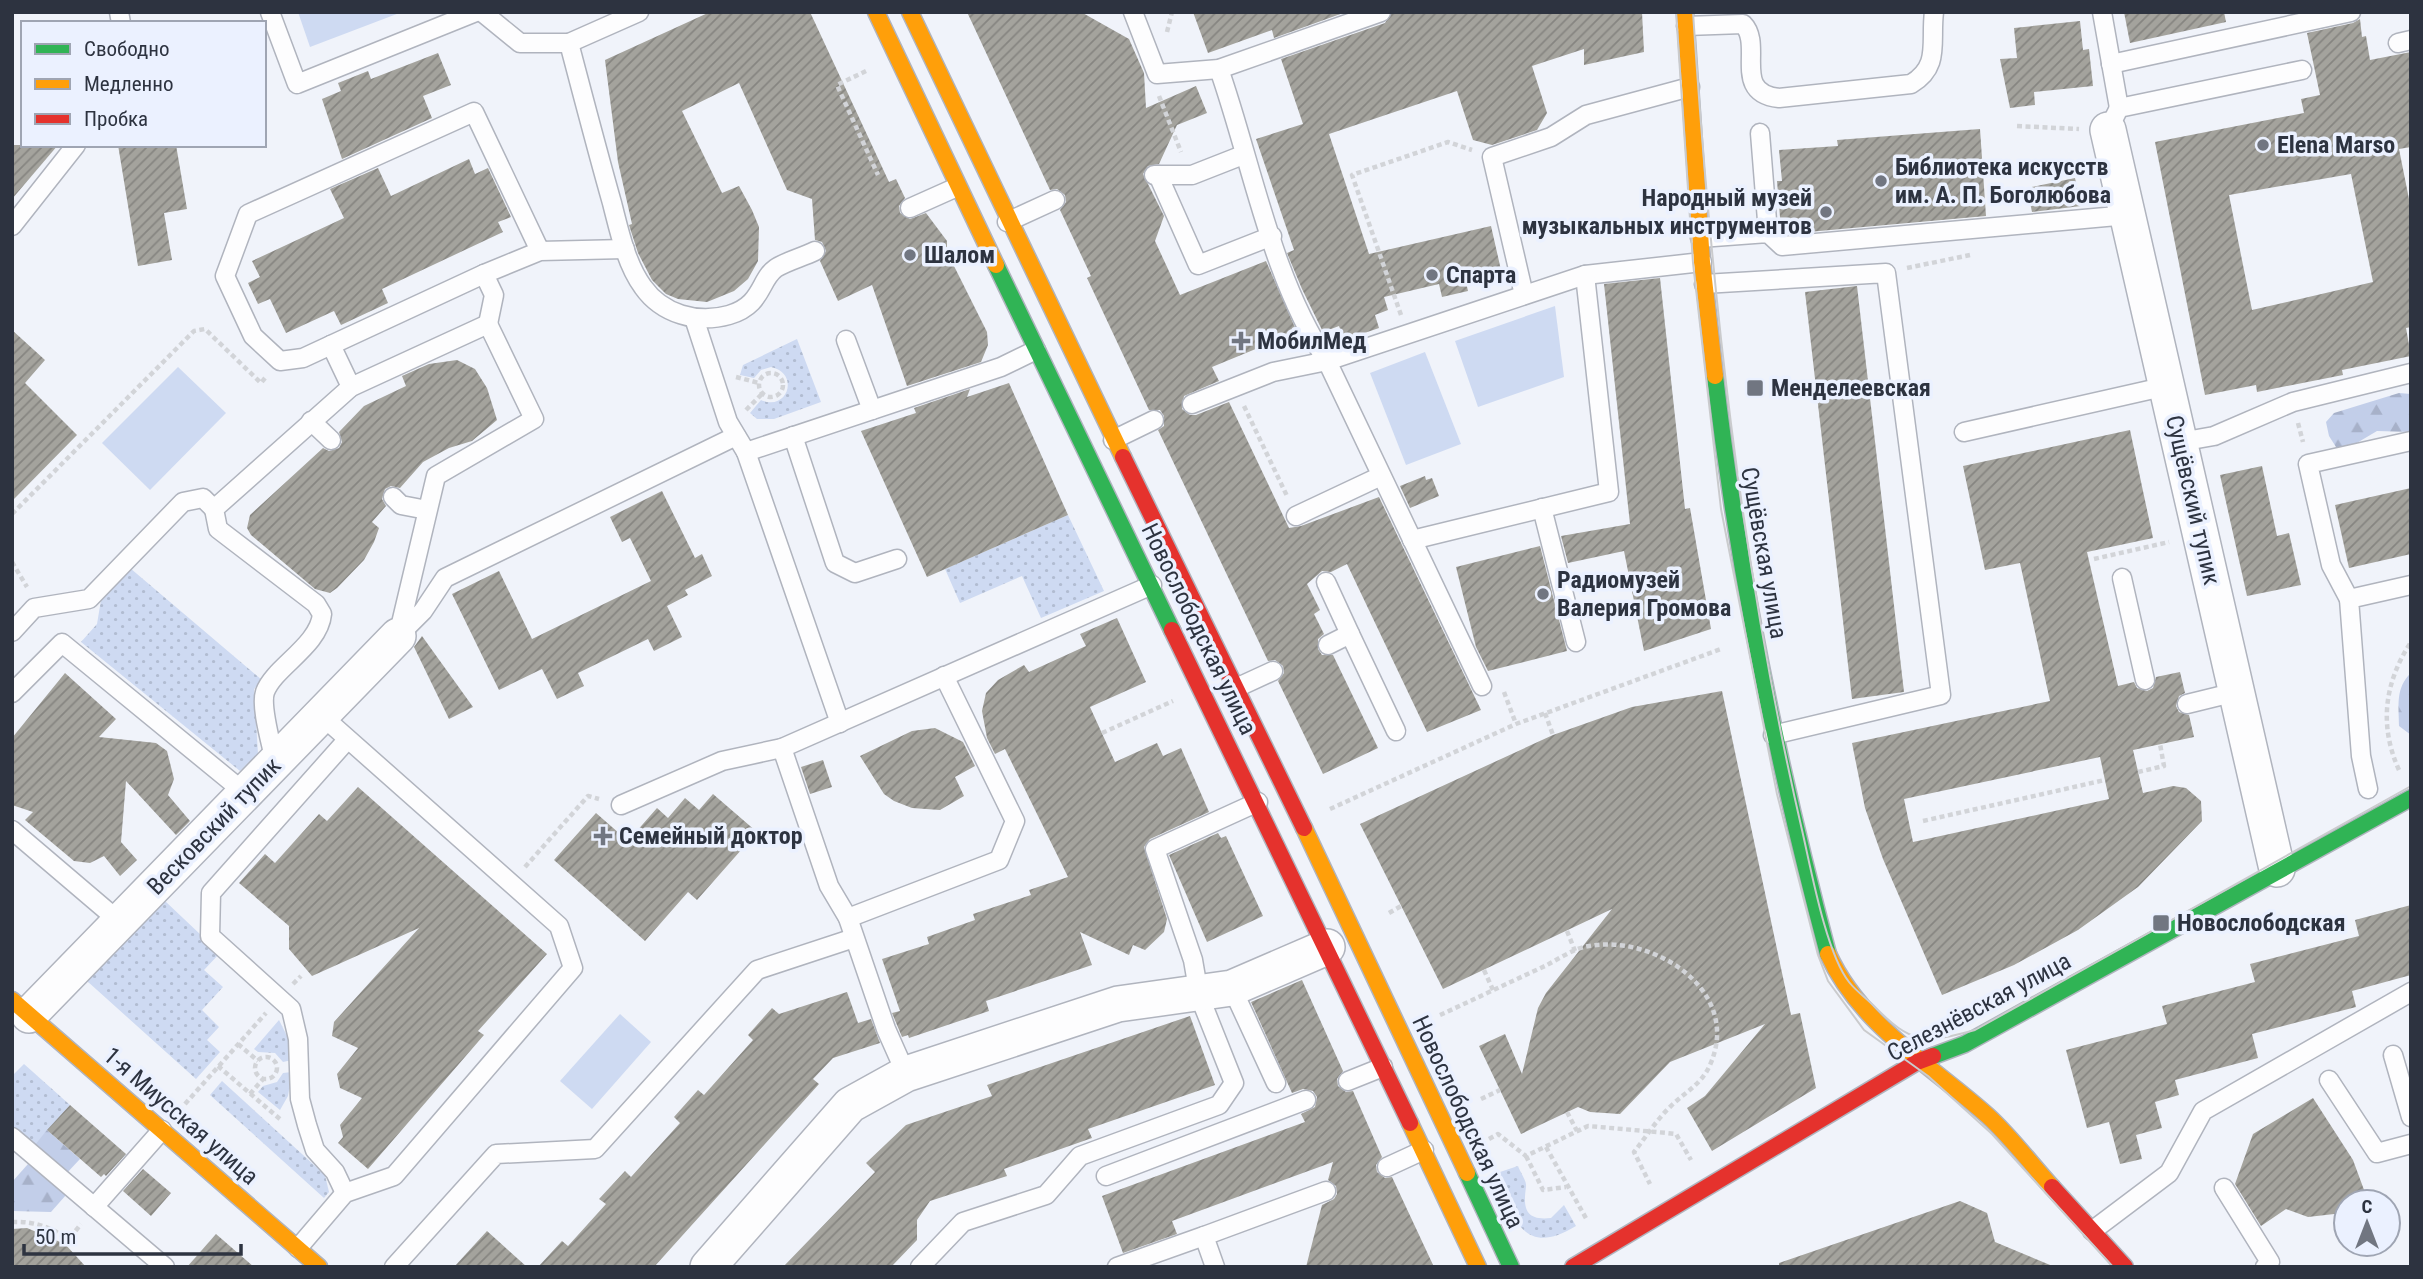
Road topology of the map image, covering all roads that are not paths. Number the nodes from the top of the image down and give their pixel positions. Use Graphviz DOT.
graph roads {
  1 [pos="270,12"];
  2 [pos="477,12"];
  3 [pos="482,12"];
  4 [pos="639,12"];
  5 [pos="876,12"];
  6 [pos="910,12"];
  7 [pos="1133,12"];
  8 [pos="1381,12"];
  9 [pos="1934,12"];
  10 [pos="2102,12"];
  11 [pos="2351,12"];
  12 [pos="1685,19"];
  13 [pos="569,43"];
  14 [pos="2111,64"];
  15 [pos="1219,69"];
  16 [pos="2302,70"];
  17 [pos="1690,87"];
  18 [pos="2114,119"];
  19 [pos="1760,133"];
  20 [pos="74,147"];
  21 [pos="1243,155"];
  22 [pos="957,187"];
  23 [pos="1055,200"];
  24 [pos="910,208"];
  25 [pos="2128,215"];
  26 [pos="1007,222"];
  27 [pos="12,226"];
  28 [pos="1768,233"];
  29 [pos="1272,236"];
  30 [pos="1700,238"];
  31 [pos="625,248"];
  32 [pos="540,251"];
  33 [pos="815,251"];
  34 [pos="1702,262"];
  35 [pos="484,274"];
  36 [pos="1585,275"];
  37 [pos="1704,284"];
  38 [pos="1524,295"];
  39 [pos="694,318"];
  40 [pos="488,324"];
  41 [pos="846,340"];
  42 [pos="331,345"];
  43 [pos="1036,350"];
  44 [pos="1327,361"];
  45 [pos="2411,373"];
  46 [pos="2167,386"];
  47 [pos="351,387"];
  48 [pos="1192,404"];
  49 [pos="872,410"];
  50 [pos="1154,420"];
  51 [pos="311,421"];
  52 [pos="1964,432"];
  53 [pos="736,436"];
  54 [pos="793,436"];
  55 [pos="331,440"];
  56 [pos="1113,440"];
  57 [pos="2411,441"];
  58 [pos="2180,442"];
  59 [pos="746,452"];
  60 [pos="1381,476"];
  61 [pos="393,497"];
  62 [pos="1542,508"];
  63 [pos="214,509"];
  64 [pos="427,510"];
  65 [pos="1296,516"];
  66 [pos="1412,540"];
  67 [pos="897,559"];
  68 [pos="2122,578"];
  69 [pos="1326,582"];
  70 [pos="1152,585"];
  71 [pos="2411,585"];
  72 [pos="2349,599"];
  73 [pos="12,632"];
  74 [pos="1350,634"];
  75 [pos="398,636"];
  76 [pos="1576,642"];
  77 [pos="1328,645"];
  78 [pos="1273,671"];
  79 [pos="944,676"];
  80 [pos="2145,680"];
  81 [pos="1482,687"];
  82 [pos="1236,688"];
  83 [pos="2236,692"];
  84 [pos="12,693"];
  85 [pos="2187,704"];
  86 [pos="321,715"];
  87 [pos="840,723"];
  88 [pos="1396,731"];
  89 [pos="1773,735"];
  90 [pos="347,740"];
  91 [pos="782,748"];
  92 [pos="275,762"];
  93 [pos="2368,789"];
  94 [pos="245,793"];
  95 [pos="2411,797"];
  96 [pos="1258,802"];
  97 [pos="621,805"];
  98 [pos="12,830"];
  99 [pos="2277,869"];
  100 [pos="848,918"];
  101 [pos="120,922"];
  102 [pos="854,938"];
  103 [pos="1327,947"];
  104 [pos="1215,992"];
  105 [pos="2411,992"];
  106 [pos="21,1008"];
  107 [pos="2393,1055"];
  108 [pos="1917,1062"];
  109 [pos="1383,1067"];
  110 [pos="906,1074"];
  111 [pos="2329,1080"];
  112 [pos="1348,1082"];
  113 [pos="1276,1083"];
  114 [pos="1306,1100"];
  115 [pos="2411,1117"];
  116 [pos="162,1130"];
  117 [pos="12,1137"];
  118 [pos="2411,1144"];
  119 [pos="1424,1150"];
  120 [pos="1387,1167"];
  121 [pos="1106,1176"];
  122 [pos="2224,1188"];
  123 [pos="1326,1191"];
  124 [pos="345,1193"];
  125 [pos="94,1207"];
  126 [pos="2092,1231"];
  127 [pos="1204,1236"];
  128 [pos="298,1248"];
  129 [pos="165,1267"];
  130 [pos="319,1267"];
  131 [pos="394,1267"];
  132 [pos="708,1267"];
  133 [pos="920,1267"];
  134 [pos="1117,1267"];
  135 [pos="1215,1267"];
  136 [pos="1478,1267"];
  137 [pos="1511,1267"];
  138 [pos="1573,1267"];
  139 [pos="2125,1267"];
  140 [pos="2265,1267"];
  1 -- 2 [label="lane"];
  3 -- 13 [label="lane"];
  4 -- 13 [label="lane"];
  5 -- 22 [label="main road, Новослободская улица"];
  6 -- 26 [label="main road, Новослободская улица"];
  7 -- 15 [label="lane"];
  8 -- 15 [label="lane"];
  9 -- 12 [label="lane"];
  10 -- 14 [label="lane"];
  11 -- 14 [label="lane"];
  12 -- 17 [label="main road, Сущёвская улица"];
  13 -- 31 [label="lane"];
  14 -- 18 [label="lane"];
  15 -- 21 [label="lane"];
  16 -- 18 [label="lane"];
  17 -- 30 [label="main road, Сущёвская улица"];
  17 -- 38 [label="lane"];
  18 -- 25 [label="street, Сущёвский тупик"];
  19 -- 28 [label="lane"];
  20 -- 27 [label="lane"];
  21 -- 29 [label="lane"];
  21 -- 29 [label="lane"];
  22 -- 24 [label="lane"];
  22 -- 43 [label="main road, Новослободская улица"];
  23 -- 26 [label="lane"];
  25 -- 28 [label="lane"];
  25 -- 46 [label="street, Сущёвский тупик"];
  26 -- 56 [label="main road, Новослободская улица"];
  28 -- 30 [label="lane"];
  29 -- 44 [label="lane"];
  30 -- 34 [label="main road, Сущёвская улица"];
  31 -- 32 [label="lane"];
  31 -- 39 [label="lane"];
  32 -- 35 [label="lane"];
  32 -- 42 [label="lane"];
  33 -- 39 [label="lane"];
  34 -- 36 [label="lane"];
  34 -- 37 [label="main road, Сущёвская улица"];
  35 -- 40 [label="lane"];
  35 -- 42 [label="lane"];
  36 -- 38 [label="lane"];
  36 -- 62 [label="lane"];
  37 -- 89 [label="main road, Сущёвская улица"];
  37 -- 89 [label="lane"];
  38 -- 44 [label="lane"];
  39 -- 53 [label="lane"];
  40 -- 47 [label="lane"];
  40 -- 64 [label="lane"];
  41 -- 49 [label="lane"];
  42 -- 47 [label="lane"];
  43 -- 49 [label="lane"];
  43 -- 70 [label="main road, Новослободская улица"];
  44 -- 48 [label="lane"];
  44 -- 60 [label="lane"];
  45 -- 58 [label="lane"];
  46 -- 52 [label="lane"];
  46 -- 58 [label="street, Сущёвский тупик"];
  47 -- 51 [label="lane"];
  49 -- 54 [label="lane"];
  50 -- 56 [label="lane"];
  51 -- 55 [label="lane"];
  51 -- 63 [label="lane"];
  53 -- 59 [label="lane"];
  53 -- 75 [label="lane"];
  54 -- 59 [label="lane"];
  54 -- 67 [label="lane"];
  56 -- 82 [label="main road, Новослободская улица"];
  57 -- 72 [label="lane"];
  58 -- 83 [label="street, Сущёвский тупик"];
  59 -- 87 [label="lane"];
  60 -- 65 [label="lane"];
  60 -- 66 [label="lane"];
  61 -- 64 [label="lane"];
  62 -- 66 [label="lane"];
  62 -- 76 [label="lane"];
  63 -- 73 [label="lane"];
  63 -- 92 [label="lane"];
  64 -- 75 [label="lane"];
  66 -- 81 [label="lane"];
  68 -- 80 [label="lane"];
  69 -- 74 [label="lane"];
  70 -- 79 [label="lane"];
  70 -- 96 [label="main road, Новослободская улица"];
  71 -- 72 [label="lane"];
  72 -- 93 [label="lane"];
  74 -- 77 [label="lane"];
  74 -- 88 [label="lane"];
  75 -- 86 [label="street, Весковский тупик"];
  78 -- 82 [label="lane"];
  79 -- 87 [label="lane"];
  79 -- 100 [label="lane"];
  82 -- 137 [label="main road, Новослободская улица"];
  83 -- 85 [label="lane"];
  83 -- 99 [label="street, Сущёвский тупик"];
  84 -- 94 [label="lane"];
  86 -- 90 [label="lane"];
  86 -- 92 [label="street, Весковский тупик"];
  87 -- 91 [label="lane"];
  89 -- 108 [label="main road, Сущёвская улица"];
  90 -- 124 [label="lane"];
  90 -- 124 [label="lane"];
  91 -- 97 [label="lane"];
  91 -- 100 [label="lane"];
  92 -- 94 [label="street, Весковский тупик"];
  94 -- 101 [label="street, Весковский тупик"];
  95 -- 99 [label="main road, Селезнёвская улица"];
  96 -- 103 [label="main road, Новослободская улица"];
  96 -- 104 [label="lane"];
  98 -- 101 [label="lane"];
  99 -- 108 [label="main road, Селезнёвская улица"];
  100 -- 102 [label="lane"];
  101 -- 106 [label="street, Весковский тупик"];
  102 -- 110 [label="lane"];
  102 -- 131 [label="lane"];
  103 -- 104 [label="street"];
  103 -- 109 [label="main road, Новослободская улица"];
  104 -- 110 [label="street"];
  104 -- 113 [label="lane"];
  104 -- 133 [label="lane"];
  105 -- 126 [label="lane"];
  106 -- 116 [label="main road, 1-я Миусская улица"];
  107 -- 115 [label="lane"];
  108 -- 126 [label="main road, Сущёвская улица"];
  108 -- 138 [label="main road, Селезнёвская улица"];
  109 -- 112 [label="lane"];
  109 -- 119 [label="main road, Новослободская улица"];
  110 -- 132 [label="street"];
  111 -- 118 [label="lane"];
  114 -- 121 [label="lane"];
  116 -- 125 [label="lane"];
  116 -- 128 [label="main road, 1-я Миусская улица"];
  117 -- 125 [label="lane"];
  119 -- 120 [label="lane"];
  119 -- 136 [label="main road, Новослободская улица"];
  122 -- 140 [label="lane"];
  123 -- 127 [label="lane"];
  124 -- 128 [label="lane"];
  125 -- 129 [label="lane"];
  126 -- 139 [label="main road, Сущёвская улица"];
  127 -- 134 [label="lane"];
  127 -- 135 [label="lane"];
  128 -- 130 [label="main road, 1-я Миусская улица"];
}
